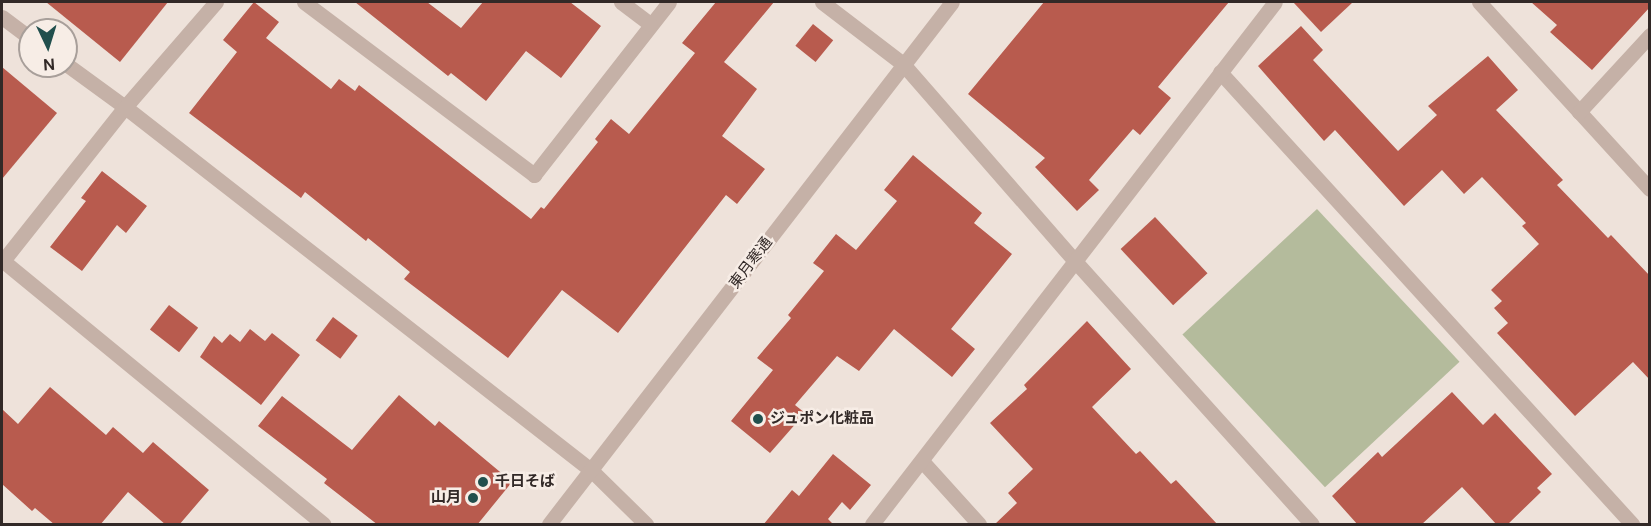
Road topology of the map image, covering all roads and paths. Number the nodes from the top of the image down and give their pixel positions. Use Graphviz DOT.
graph roads {
  1 [pos="216,2"];
  2 [pos="304,2"];
  3 [pos="621,2"];
  4 [pos="669,2"];
  5 [pos="822,2"];
  6 [pos="951,2"];
  7 [pos="1275,2"];
  8 [pos="1479,2"];
  9 [pos="2,17"];
  10 [pos="650,24"];
  11 [pos="18,29"];
  12 [pos="1650,35"];
  13 [pos="903,64"];
  14 [pos="1220,72"];
  15 [pos="78,73"];
  16 [pos="125,107"];
  17 [pos="1579,112"];
  18 [pos="1650,189"];
  19 [pos="1074,260"];
  20 [pos="2,261"];
  21 [pos="922,461"];
  22 [pos="592,471"];
  23 [pos="323,525"];
  24 [pos="549,525"];
  25 [pos="646,525"];
  26 [pos="873,525"];
  27 [pos="979,525"];
  28 [pos="1312,525"];
  29 [pos="1632,525"];
  1 -- 16 [label="street"];
  2 -- 10 [label="street"];
  3 -- 10 [label="street"];
  4 -- 10 [label="street"];
  5 -- 13 [label="street"];
  6 -- 13 [label="street, 東月寒通"];
  7 -- 14 [label="street"];
  8 -- 17 [label="street"];
  9 -- 11 [label="street"];
  12 -- 17 [label="street"];
  13 -- 19 [label="street"];
  13 -- 22 [label="street, 東月寒通"];
  14 -- 19 [label="street"];
  14 -- 29 [label="street"];
  15 -- 16 [label="street"];
  16 -- 20 [label="street"];
  16 -- 22 [label="street"];
  17 -- 18 [label="street"];
  19 -- 21 [label="street"];
  19 -- 28 [label="street"];
  20 -- 23 [label="street"];
  21 -- 26 [label="street"];
  21 -- 27 [label="street"];
  22 -- 24 [label="street, 東月寒通"];
  22 -- 25 [label="street"];
}
